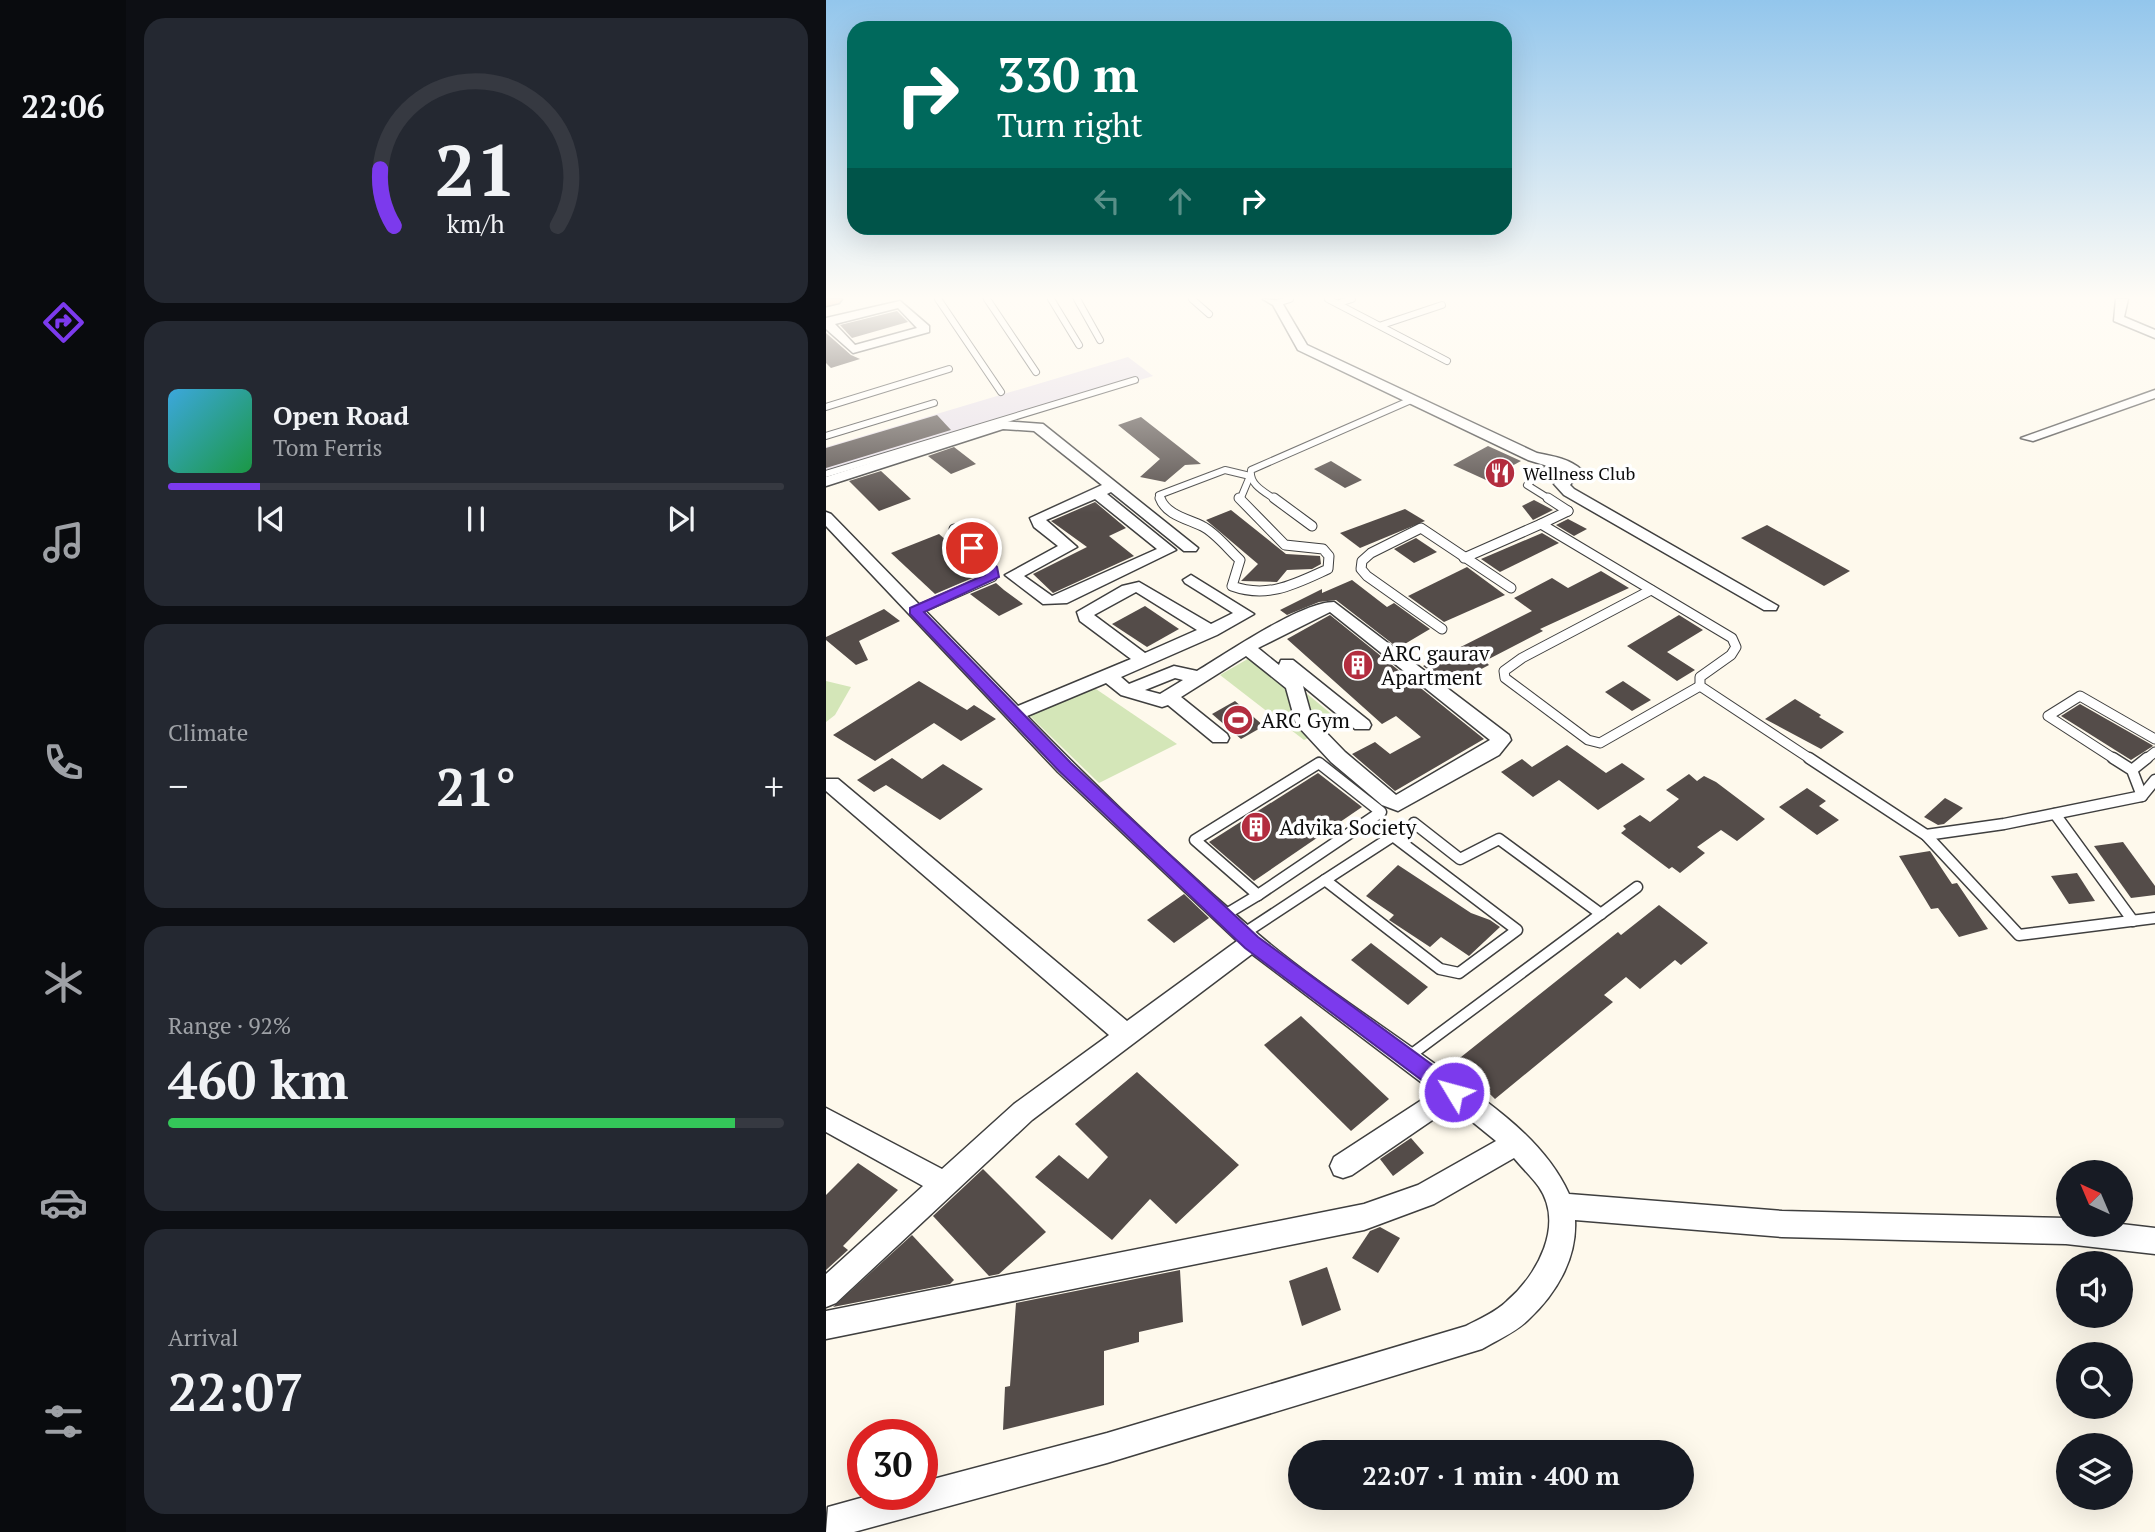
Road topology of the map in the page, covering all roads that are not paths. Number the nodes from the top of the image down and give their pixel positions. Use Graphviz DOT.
graph roads {
  1 [pos="944,370"];
  2 [pos="986,370"];
  3 [pos="1350,370"];
  4 [pos="1135,380"];
  5 [pos="1001,392"];
  6 [pos="2155,394"];
  7 [pos="1411,400"];
  8 [pos="934,403"];
  9 [pos="826,407"];
  10 [pos="826,436"];
  11 [pos="2028,438"];
  12 [pos="1564,464"];
  13 [pos="826,474"];
  14 [pos="1250,476"];
  15 [pos="826,482"];
  16 [pos="1113,486"];
  17 [pos="1096,493"];
  18 [pos="826,517"];
  19 [pos="1541,524"];
  20 [pos="1312,526"];
  21 [pos="954,528"];
  22 [pos="1190,548"];
  23 [pos="1464,558"];
  24 [pos="1191,580"];
  25 [pos="1511,588"];
  26 [pos="1651,590"];
  27 [pos="1770,606"];
  28 [pos="915,611"];
  29 [pos="1442,629"];
  30 [pos="1211,631"];
  31 [pos="1253,644"];
  32 [pos="1144,660"];
  33 [pos="1108,676"];
  34 [pos="1200,678"];
  35 [pos="1700,686"];
  36 [pos="1127,691"];
  37 [pos="1171,698"];
  38 [pos="1014,715"];
  39 [pos="1362,725"];
  40 [pos="1220,738"];
  41 [pos="2155,739"];
  42 [pos="2155,752"];
  43 [pos="2132,770"];
  44 [pos="2155,780"];
  45 [pos="831,784"];
  46 [pos="2141,796"];
  47 [pos="2055,814"];
  48 [pos="1414,823"];
  49 [pos="1926,835"];
  50 [pos="1325,880"];
  51 [pos="1637,887"];
  52 [pos="1258,895"];
  53 [pos="1601,914"];
  54 [pos="1223,916"];
  55 [pos="2155,918"];
  56 [pos="2133,921"];
  57 [pos="1247,938"];
  58 [pos="1126,1035"];
  59 [pos="1408,1057"];
  60 [pos="1454,1092"];
  61 [pos="826,1119"];
  62 [pos="1517,1143"];
  63 [pos="1343,1166"];
  64 [pos="945,1184"];
  65 [pos="1561,1206"];
  66 [pos="2155,1241"];
  67 [pos="826,1293"];
  68 [pos="826,1325"];
  69 [pos="830,1525"];
  1 -- 9 [label="lane"];
  2 -- 5 [label="lane"];
  3 -- 7 [label="street"];
  4 -- 13 [label="lane"];
  6 -- 11 [label="street"];
  7 -- 12 [label="street"];
  7 -- 14 [label="lane"];
  8 -- 10 [label="lane"];
  12 -- 19 [label="lane"];
  12 -- 27 [label="street"];
  14 -- 14 [label="lane"];
  14 -- 20 [label="lane"];
  15 -- 16 [label="street"];
  16 -- 17 [label="street"];
  16 -- 22 [label="street"];
  17 -- 17 [label="street"];
  18 -- 28 [label="street"];
  19 -- 23 [label="lane"];
  19 -- 26 [label="lane"];
  21 -- 28 [label="lane"];
  23 -- 25 [label="lane"];
  23 -- 29 [label="lane"];
  24 -- 30 [label="street"];
  26 -- 35 [label="lane"];
  26 -- 35 [label="lane"];
  28 -- 38 [label="street"];
  30 -- 32 [label="street"];
  30 -- 32 [label="street"];
  31 -- 31 [label="street"];
  31 -- 34 [label="street"];
  31 -- 39 [label="street"];
  32 -- 33 [label="street"];
  33 -- 36 [label="street"];
  33 -- 38 [label="street"];
  34 -- 36 [label="street"];
  34 -- 37 [label="street"];
  35 -- 49 [label="lane"];
  36 -- 37 [label="street"];
  37 -- 40 [label="street"];
  38 -- 54 [label="street"];
  41 -- 43 [label="lane"];
  42 -- 43 [label="lane"];
  43 -- 46 [label="lane"];
  44 -- 46 [label="lane"];
  45 -- 58 [label="street"];
  46 -- 47 [label="lane"];
  47 -- 49 [label="lane"];
  47 -- 56 [label="lane"];
  48 -- 53 [label="lane"];
  49 -- 56 [label="lane"];
  50 -- 50 [label="lane"];
  50 -- 57 [label="lane"];
  51 -- 53 [label="lane"];
  52 -- 52 [label="lane"];
  52 -- 54 [label="lane"];
  53 -- 59 [label="lane"];
  54 -- 57 [label="street"];
  55 -- 56 [label="lane"];
  57 -- 58 [label="street"];
  57 -- 59 [label="street"];
  58 -- 64 [label="street"];
  59 -- 60 [label="street"];
  60 -- 62 [label="street"];
  60 -- 63 [label="street"];
  61 -- 64 [label="street"];
  62 -- 65 [label="street"];
  62 -- 68 [label="street"];
  64 -- 67 [label="street"];
  65 -- 66 [label="street"];
  65 -- 69 [label="street"];
}
